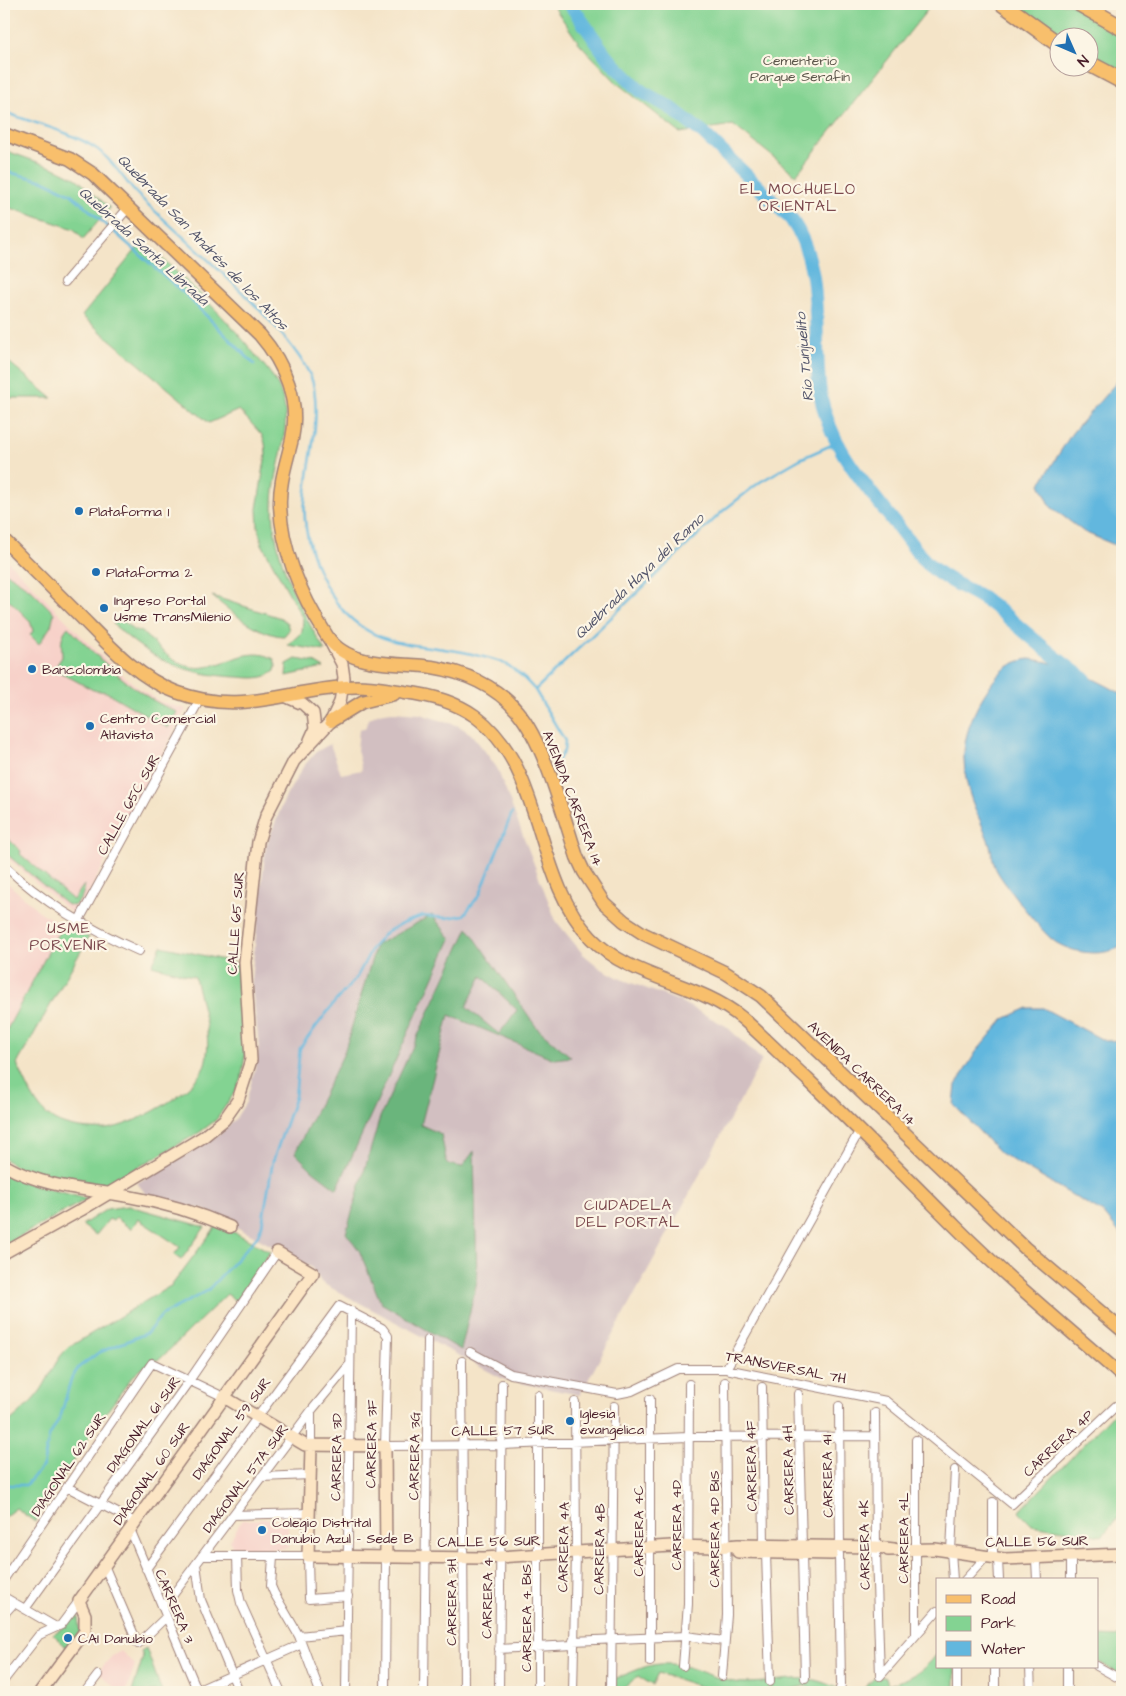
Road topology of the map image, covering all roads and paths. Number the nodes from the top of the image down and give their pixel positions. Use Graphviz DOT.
graph roads {
  1 [pos="1003,4"];
  2 [pos="1080,4"];
  3 [pos="1122,28"];
  4 [pos="1048,37"];
  5 [pos="1098,68"];
  6 [pos="1122,81"];
  7 [pos="4,134"];
  8 [pos="128,208"];
  9 [pos="65,282"];
  10 [pos="5,542"];
  11 [pos="329,639"];
  12 [pos="344,687"];
  13 [pos="406,692"];
  14 [pos="287,697"];
  15 [pos="200,699"];
  16 [pos="331,721"];
  17 [pos="306,746"];
  18 [pos="4,866"];
  19 [pos="78,922"];
  20 [pos="139,951"];
  21 [pos="860,1130"];
  22 [pos="4,1165"];
  23 [pos="107,1194"];
  24 [pos="230,1227"];
  25 [pos="4,1252"];
  26 [pos="277,1252"];
  27 [pos="350,1312"];
  28 [pos="1122,1330"];
  29 [pos="428,1340"];
  30 [pos="470,1352"];
  31 [pos="462,1361"];
  32 [pos="350,1364"];
  33 [pos="726,1369"];
  34 [pos="1122,1376"];
  35 [pos="189,1381"];
  36 [pos="725,1382"];
  37 [pos="502,1384"];
  38 [pos="689,1384"];
  39 [pos="762,1387"];
  40 [pos="798,1394"];
  41 [pos="538,1395"];
  42 [pos="224,1397"];
  43 [pos="650,1399"];
  44 [pos="1122,1400"];
  45 [pos="575,1402"];
  46 [pos="614,1406"];
  47 [pos="839,1406"];
  48 [pos="1116,1406"];
  49 [pos="311,1411"];
  50 [pos="1122,1412"];
  51 [pos="875,1413"];
  52 [pos="258,1418"];
  53 [pos="688,1436"];
  54 [pos="726,1436"];
  55 [pos="763,1436"];
  56 [pos="799,1436"];
  57 [pos="875,1436"];
  58 [pos="839,1437"];
  59 [pos="291,1438"];
  60 [pos="650,1439"];
  61 [pos="916,1440"];
  62 [pos="614,1441"];
  63 [pos="576,1443"];
  64 [pos="538,1444"];
  65 [pos="311,1446"];
  66 [pos="349,1446"];
  67 [pos="385,1446"];
  68 [pos="427,1446"];
  69 [pos="462,1446"];
  70 [pos="502,1446"];
  71 [pos="955,1470"];
  72 [pos="310,1475"];
  73 [pos="261,1477"];
  74 [pos="68,1486"];
  75 [pos="993,1502"];
  76 [pos="101,1504"];
  77 [pos="1012,1504"];
  78 [pos="310,1513"];
  79 [pos="233,1515"];
  80 [pos="133,1525"];
  81 [pos="688,1546"];
  82 [pos="650,1547"];
  83 [pos="724,1548"];
  84 [pos="765,1549"];
  85 [pos="916,1549"];
  86 [pos="611,1550"];
  87 [pos="802,1550"];
  88 [pos="840,1550"];
  89 [pos="876,1550"];
  90 [pos="951,1551"];
  91 [pos="576,1553"];
  92 [pos="1122,1554"];
  93 [pos="539,1555"];
  94 [pos="202,1556"];
  95 [pos="237,1556"];
  96 [pos="308,1556"];
  97 [pos="273,1557"];
  98 [pos="348,1557"];
  99 [pos="500,1557"];
  100 [pos="1071,1557"];
  101 [pos="386,1558"];
  102 [pos="425,1558"];
  103 [pos="463,1558"];
  104 [pos="992,1558"];
  105 [pos="1036,1559"];
  106 [pos="196,1564"];
  107 [pos="104,1565"];
  108 [pos="146,1569"];
  109 [pos="953,1578"];
  110 [pos="967,1578"];
  111 [pos="997,1578"];
  112 [pos="1037,1578"];
  113 [pos="1071,1578"];
  114 [pos="4,1579"];
  115 [pos="348,1596"];
  116 [pos="4,1597"];
  117 [pos="79,1601"];
  118 [pos="14,1603"];
  119 [pos="163,1608"];
  120 [pos="25,1609"];
  121 [pos="936,1612"];
  122 [pos="4,1614"];
  123 [pos="166,1618"];
  124 [pos="56,1627"];
  125 [pos="347,1631"];
  126 [pos="916,1635"];
  127 [pos="299,1636"];
  128 [pos="686,1636"];
  129 [pos="650,1638"];
  130 [pos="610,1639"];
  131 [pos="724,1641"];
  132 [pos="573,1643"];
  133 [pos="302,1644"];
  134 [pos="539,1646"];
  135 [pos="499,1649"];
  136 [pos="267,1660"];
  137 [pos="650,1662"];
  138 [pos="683,1666"];
  139 [pos="1098,1667"];
  140 [pos="957,1668"];
  141 [pos="994,1668"];
  142 [pos="1030,1668"];
  143 [pos="1067,1668"];
  144 [pos="98,1674"];
  145 [pos="232,1675"];
  146 [pos="722,1676"];
  147 [pos="805,1678"];
  148 [pos="4,1680"];
  149 [pos="1122,1680"];
  150 [pos="770,1682"];
  151 [pos="40,1692"];
  152 [pos="85,1692"];
  153 [pos="197,1692"];
  154 [pos="239,1692"];
  155 [pos="280,1692"];
  156 [pos="320,1692"];
  157 [pos="346,1692"];
  158 [pos="385,1692"];
  159 [pos="424,1692"];
  160 [pos="464,1692"];
  161 [pos="499,1692"];
  162 [pos="538,1692"];
  163 [pos="572,1692"];
  164 [pos="611,1692"];
  165 [pos="839,1692"];
  166 [pos="957,1692"];
  167 [pos="995,1692"];
  168 [pos="1031,1692"];
  169 [pos="1067,1692"];
  1 -- 4 [label="highway"];
  2 -- 3 [label="highway"];
  5 -- 6 [label="highway"];
  7 -- 8 [label="main road, AVENIDA CARRERA 14"];
  8 -- 9 [label="street"];
  8 -- 11 [label="main road, AVENIDA CARRERA 14"];
  10 -- 15 [label="main road"];
  11 -- 12 [label="street, CALLE 65 SUR"];
  11 -- 28 [label="main road, AVENIDA CARRERA 14"];
  12 -- 13 [label="main road"];
  12 -- 14 [label="main road"];
  12 -- 16 [label="street, CALLE 65 SUR"];
  13 -- 16 [label="main road"];
  13 -- 21 [label="main road"];
  14 -- 15 [label="main road"];
  14 -- 17 [label="street, CALLE 65 SUR"];
  15 -- 19 [label="street, CALLE 65C SUR"];
  16 -- 17 [label="street, CALLE 65 SUR"];
  17 -- 23 [label="street, CALLE 65 SUR"];
  18 -- 19 [label="street"];
  19 -- 20 [label="street"];
  21 -- 33 [label="street"];
  21 -- 34 [label="main road"];
  22 -- 23 [label="street"];
  23 -- 24 [label="street"];
  23 -- 25 [label="street, CALLE 65 SUR"];
  26 -- 35 [label="street, DIAGONAL 61 SUR"];
  26 -- 42 [label="street, DIAGONAL 60 SUR"];
  27 -- 32 [label="street, CARRERA 3D"];
  27 -- 52 [label="street, DIAGONAL 59 SUR"];
  27 -- 67 [label="street, CARRERA 3F"];
  29 -- 68 [label="street, CARRERA 3G"];
  30 -- 33 [label="street, TRANSVERSAL 7H"];
  31 -- 69 [label="street, CARRERA 3H"];
  32 -- 49 [label="street, DIAGONAL 57A SUR"];
  32 -- 66 [label="street, CARRERA 3D"];
  33 -- 77 [label="street, TRANSVERSAL 7H"];
  35 -- 42 [label="street"];
  35 -- 74 [label="street, DIAGONAL 62 SUR"];
  35 -- 76 [label="street, DIAGONAL 61 SUR"];
  36 -- 54 [label="street, CARRERA 4D BIS"];
  37 -- 70 [label="street, CARRERA 4"];
  38 -- 53 [label="street, CARRERA 4D"];
  39 -- 55 [label="street, CARRERA 4F"];
  40 -- 56 [label="street, CARRERA 4H"];
  41 -- 64 [label="street, CARRERA 4 BIS"];
  42 -- 52 [label="street"];
  42 -- 80 [label="street, DIAGONAL 60 SUR"];
  43 -- 60 [label="street, CARRERA 4C"];
  44 -- 48 [label="street, CARRERA 4P"];
  45 -- 63 [label="street, CARRERA 4A"];
  46 -- 62 [label="street, CARRERA 4B"];
  47 -- 58 [label="street, CARRERA 4I"];
  48 -- 50 [label="street"];
  48 -- 77 [label="street, CARRERA 4P"];
  49 -- 59 [label="street, DIAGONAL 57A SUR"];
  49 -- 65 [label="street"];
  51 -- 57 [label="street, CARRERA 4K"];
  52 -- 59 [label="street"];
  52 -- 108 [label="street, DIAGONAL 59 SUR"];
  53 -- 54 [label="street, CALLE 57 SUR"];
  53 -- 60 [label="street, CALLE 57 SUR"];
  53 -- 81 [label="street, CARRERA 4D"];
  54 -- 55 [label="street, CALLE 57 SUR"];
  54 -- 83 [label="street, CARRERA 4D BIS"];
  55 -- 56 [label="street, CALLE 57 SUR"];
  55 -- 84 [label="street, CARRERA 4F"];
  56 -- 58 [label="street, CALLE 57 SUR"];
  56 -- 87 [label="street, CARRERA 4H"];
  57 -- 58 [label="street, CALLE 57 SUR"];
  57 -- 89 [label="street, CARRERA 4K"];
  58 -- 88 [label="street, CARRERA 4I"];
  59 -- 65 [label="street"];
  59 -- 73 [label="street, DIAGONAL 57A SUR"];
  60 -- 62 [label="street, CALLE 57 SUR"];
  60 -- 82 [label="street, CARRERA 4C"];
  61 -- 85 [label="street, CARRERA 4L"];
  62 -- 63 [label="street, CALLE 57 SUR"];
  62 -- 86 [label="street, CARRERA 4B"];
  63 -- 64 [label="street, CALLE 57 SUR"];
  63 -- 91 [label="street, CARRERA 4A"];
  64 -- 70 [label="street, CALLE 57 SUR"];
  64 -- 93 [label="street, CARRERA 4 BIS"];
  65 -- 66 [label="street, CALLE 57 SUR"];
  65 -- 72 [label="street"];
  66 -- 67 [label="street, CALLE 57 SUR"];
  66 -- 98 [label="street, CARRERA 3D"];
  67 -- 68 [label="street, CALLE 57 SUR"];
  67 -- 101 [label="street, CARRERA 3F"];
  68 -- 69 [label="street, CALLE 57 SUR"];
  68 -- 102 [label="street, CARRERA 3G"];
  69 -- 70 [label="street, CALLE 57 SUR"];
  69 -- 103 [label="street, CARRERA 3H"];
  70 -- 99 [label="street, CARRERA 4"];
  71 -- 90 [label="street"];
  72 -- 73 [label="street"];
  72 -- 78 [label="street"];
  73 -- 79 [label="street, DIAGONAL 57A SUR"];
  74 -- 76 [label="street"];
  74 -- 114 [label="street, DIAGONAL 62 SUR"];
  75 -- 104 [label="street"];
  76 -- 80 [label="street"];
  76 -- 120 [label="street, DIAGONAL 61 SUR"];
  78 -- 79 [label="street"];
  78 -- 96 [label="street"];
  79 -- 94 [label="street, DIAGONAL 57A SUR"];
  80 -- 107 [label="street, DIAGONAL 60 SUR"];
  80 -- 108 [label="street, CARRERA 3"];
  81 -- 82 [label="street, CALLE 56 SUR"];
  81 -- 83 [label="street, CALLE 56 SUR"];
  81 -- 128 [label="street, CARRERA 4D"];
  82 -- 86 [label="street, CALLE 56 SUR"];
  82 -- 129 [label="street, CARRERA 4C"];
  83 -- 84 [label="street, CALLE 56 SUR"];
  83 -- 131 [label="street, CARRERA 4D BIS"];
  84 -- 87 [label="street, CALLE 56 SUR"];
  84 -- 150 [label="street, CARRERA 4F"];
  85 -- 89 [label="street, CALLE 56 SUR"];
  85 -- 90 [label="street, CALLE 56 SUR"];
  85 -- 126 [label="street, CARRERA 4L"];
  86 -- 91 [label="street, CALLE 56 SUR"];
  86 -- 130 [label="street, CARRERA 4B"];
  87 -- 88 [label="street, CALLE 56 SUR"];
  87 -- 147 [label="street, CARRERA 4H"];
  88 -- 89 [label="street, CALLE 56 SUR"];
  88 -- 165 [label="street, CARRERA 4I"];
  89 -- 126 [label="street, CARRERA 4K"];
  90 -- 104 [label="street, CALLE 56 SUR"];
  90 -- 109 [label="street"];
  91 -- 93 [label="street, CALLE 56 SUR"];
  91 -- 132 [label="street, CARRERA 4A"];
  92 -- 100 [label="street, CALLE 56 SUR"];
  93 -- 99 [label="street, CALLE 56 SUR"];
  93 -- 134 [label="street, CARRERA 4 BIS"];
  94 -- 95 [label="street, CALLE 56 SUR"];
  94 -- 106 [label="street, DIAGONAL 57A SUR"];
  95 -- 97 [label="street, CALLE 56 SUR"];
  95 -- 136 [label="street"];
  96 -- 97 [label="street, CALLE 56 SUR"];
  96 -- 98 [label="street, CALLE 56 SUR"];
  96 -- 115 [label="street"];
  97 -- 127 [label="street"];
  98 -- 101 [label="street, CALLE 56 SUR"];
  98 -- 115 [label="street, CARRERA 3D"];
  99 -- 103 [label="street, CALLE 56 SUR"];
  99 -- 135 [label="street, CARRERA 4"];
  100 -- 105 [label="street, CALLE 56 SUR"];
  100 -- 113 [label="street"];
  101 -- 102 [label="street, CALLE 56 SUR"];
  101 -- 158 [label="street"];
  102 -- 103 [label="street, CALLE 56 SUR"];
  102 -- 159 [label="street, CARRERA 3G"];
  103 -- 160 [label="street, CARRERA 3H"];
  104 -- 105 [label="street, CALLE 56 SUR"];
  104 -- 110 [label="street"];
  104 -- 111 [label="street"];
  105 -- 112 [label="street"];
  106 -- 119 [label="street, DIAGONAL 57A SUR"];
  106 -- 145 [label="street"];
  107 -- 117 [label="street, DIAGONAL 60 SUR"];
  107 -- 123 [label="street"];
  108 -- 119 [label="street, CARRERA 3"];
  115 -- 125 [label="street, CARRERA 3D"];
  116 -- 118 [label="street"];
  117 -- 124 [label="street, DIAGONAL 60 SUR"];
  117 -- 151 [label="street"];
  118 -- 120 [label="street"];
  118 -- 122 [label="street"];
  119 -- 123 [label="street, CARRERA 3"];
  120 -- 124 [label="street"];
  121 -- 126 [label="street"];
  123 -- 153 [label="street, CARRERA 3"];
  124 -- 148 [label="street, DIAGONAL 60 SUR"];
  125 -- 127 [label="street"];
  125 -- 157 [label="street, CARRERA 3D"];
  127 -- 133 [label="street"];
  128 -- 129 [label="street"];
  128 -- 131 [label="street"];
  128 -- 138 [label="street, CARRERA 4D"];
  129 -- 130 [label="street"];
  129 -- 137 [label="street, CARRERA 4C"];
  130 -- 132 [label="street"];
  130 -- 164 [label="street, CARRERA 4B"];
  131 -- 146 [label="street, CARRERA 4D BIS"];
  132 -- 134 [label="street"];
  132 -- 163 [label="street, CARRERA 4A"];
  133 -- 136 [label="street"];
  133 -- 156 [label="street"];
  134 -- 135 [label="street"];
  134 -- 162 [label="street, CARRERA 4 BIS"];
  135 -- 161 [label="street, CARRERA 4"];
  136 -- 145 [label="street"];
  136 -- 155 [label="street"];
  139 -- 149 [label="street"];
  140 -- 166 [label="street"];
  141 -- 167 [label="street"];
  142 -- 168 [label="street"];
  143 -- 169 [label="street"];
  144 -- 152 [label="street"];
  145 -- 153 [label="street"];
  145 -- 154 [label="street"];
}
